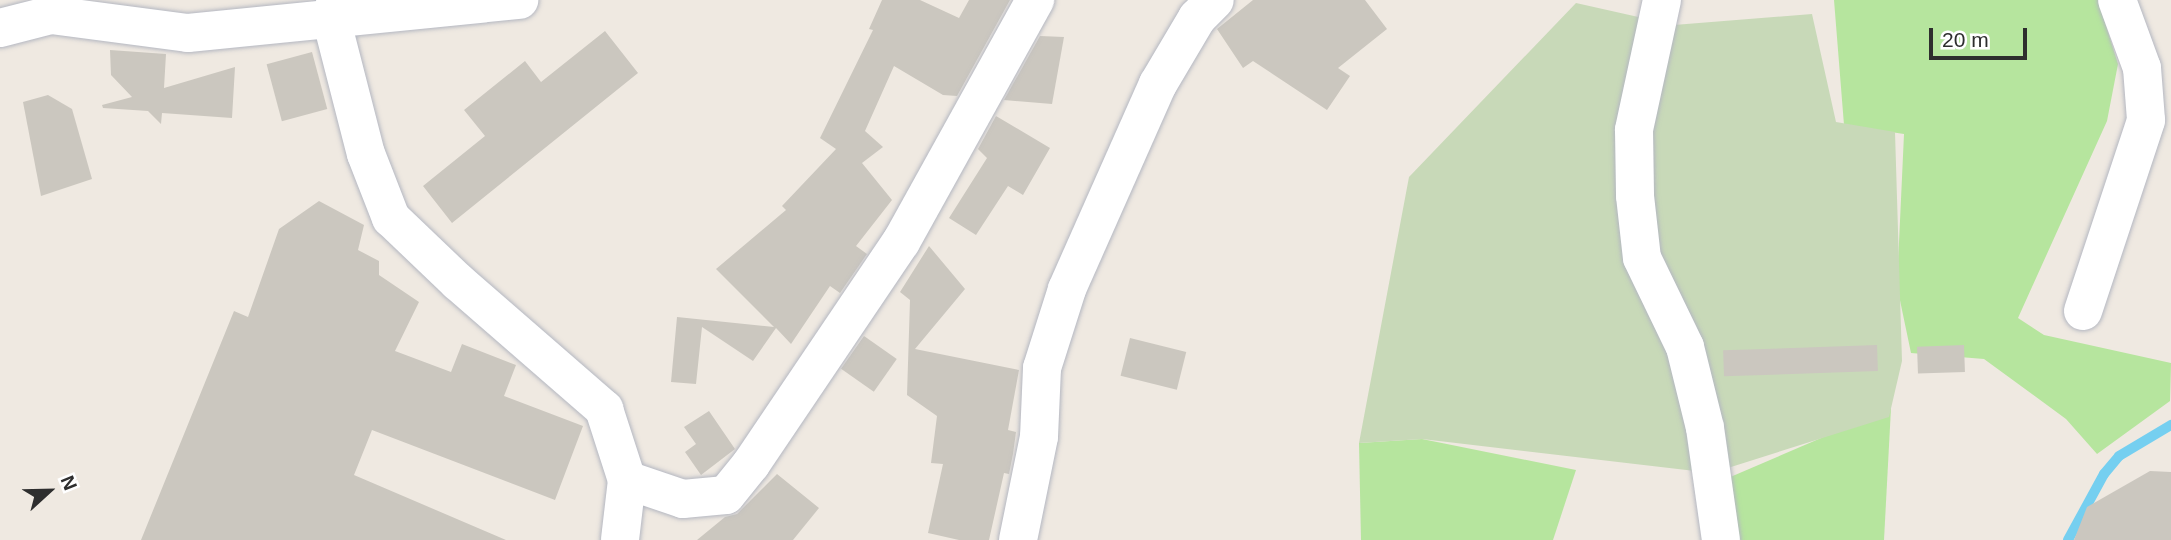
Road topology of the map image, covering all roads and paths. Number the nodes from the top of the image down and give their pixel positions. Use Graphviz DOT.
graph roads {
  1 [pos="519,0"];
  2 [pos="1035,0"];
  3 [pos="1215,0"];
  4 [pos="1662,0"];
  5 [pos="2117,0"];
  6 [pos="334,9"];
  7 [pos="0,28"];
  8 [pos="2083,312"];
  9 [pos="627,480"];
  10 [pos="620,540"];
  11 [pos="1018,540"];
  12 [pos="1721,540"];
  1 -- 6 [label="street"];
  2 -- 9 [label="street"];
  3 -- 11 [label="street"];
  4 -- 12 [label="street"];
  5 -- 8 [label="street"];
  6 -- 7 [label="street"];
  6 -- 9 [label="street"];
  9 -- 10 [label="street"];
}
